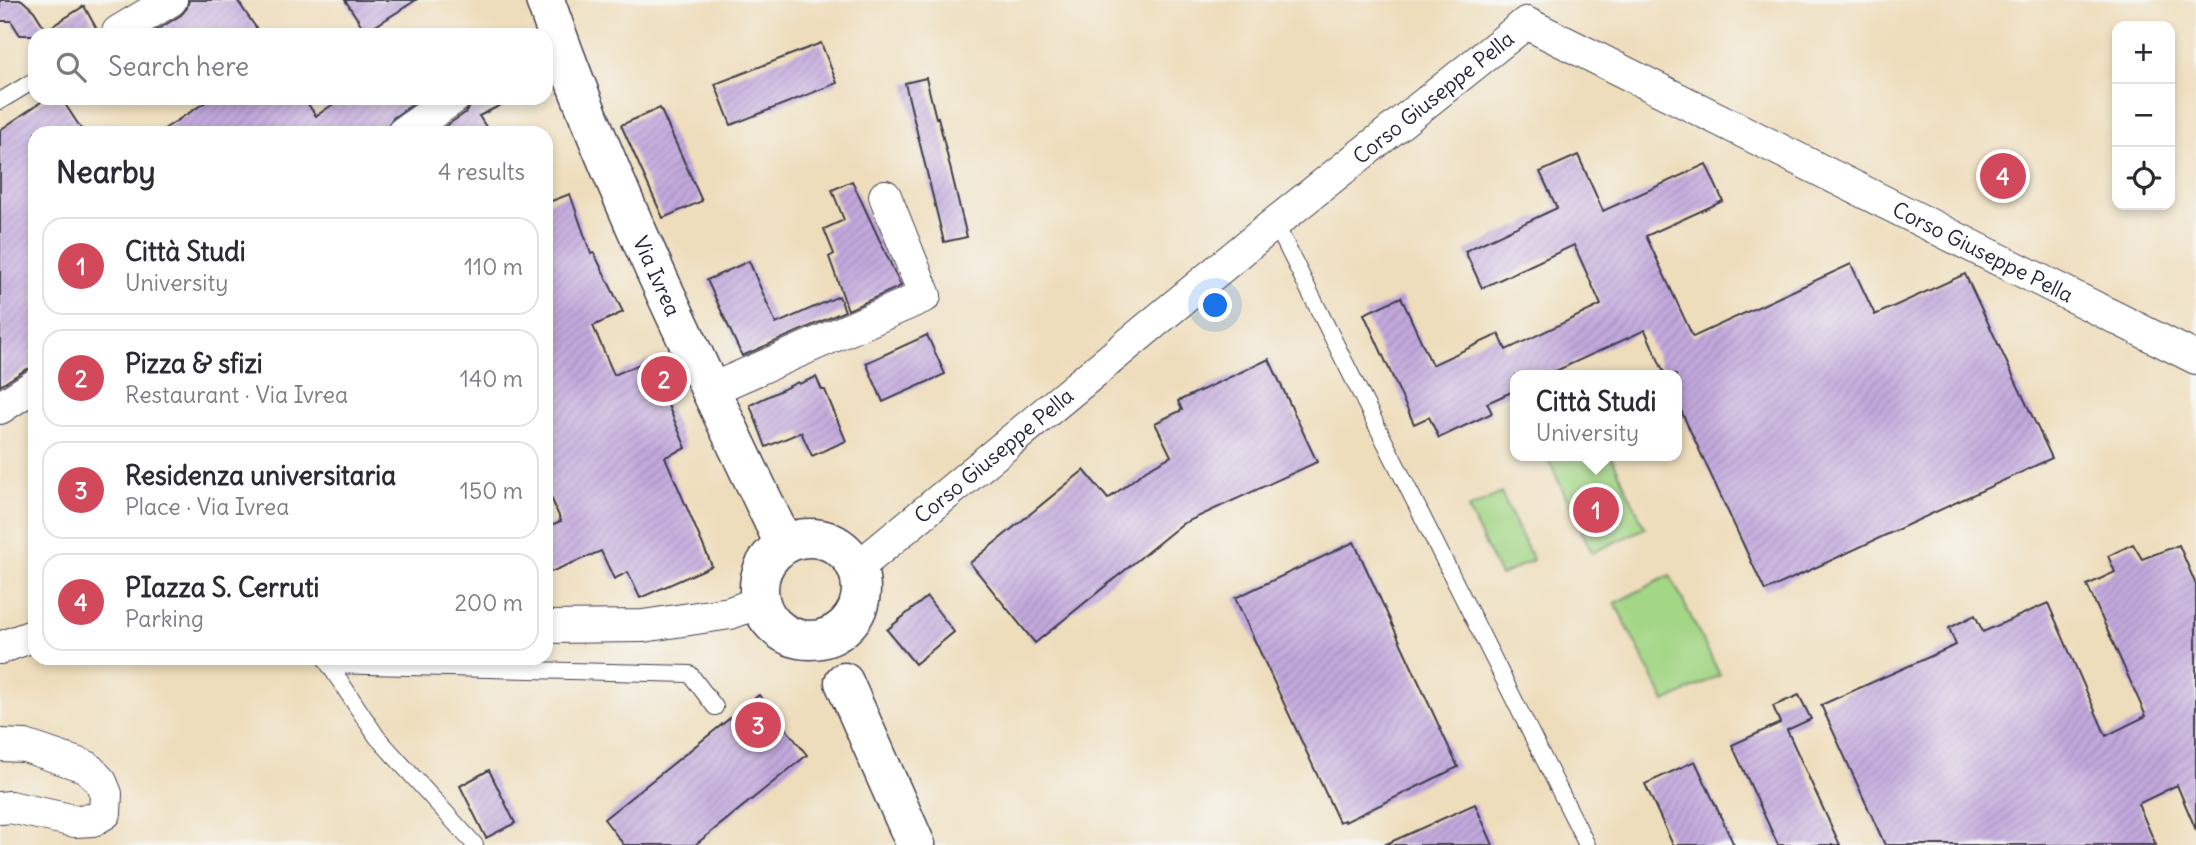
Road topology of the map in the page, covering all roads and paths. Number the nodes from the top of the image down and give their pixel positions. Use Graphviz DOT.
graph roads {
  1 [pos="171,0"];
  2 [pos="125,28"];
  3 [pos="553,34"];
  4 [pos="28,84"];
  5 [pos="0,101"];
  6 [pos="444,105"];
  7 [pos="413,126"];
  8 [pos="885,196"];
  9 [pos="1275,223"];
  10 [pos="2196,358"];
  11 [pos="28,390"];
  12 [pos="710,390"];
  13 [pos="0,408"];
  14 [pos="784,544"];
  15 [pos="858,568"];
  16 [pos="760,602"];
  17 [pos="553,627"];
  18 [pos="28,638"];
  19 [pos="0,648"];
  20 [pos="836,663"];
  21 [pos="329,665"];
  22 [pos="418,665"];
  23 [pos="715,707"];
  24 [pos="0,745"];
  25 [pos="0,808"];
  26 [pos="475,845"];
  27 [pos="916,845"];
  28 [pos="1587,845"];
  1 -- 2 [label="street"];
  3 -- 12 [label="main road, Via Ivrea"];
  4 -- 5 [label="lane"];
  6 -- 7 [label="street"];
  8 -- 12 [label="street"];
  9 -- 10 [label="street, Corso Giuseppe Pella"];
  9 -- 15 [label="street, Corso Giuseppe Pella"];
  9 -- 28 [label="lane"];
  11 -- 13 [label="street"];
  12 -- 14 [label="main road, Via Ivrea"];
  14 -- 15 [label="main road"];
  14 -- 16 [label="main road"];
  15 -- 20 [label="main road"];
  16 -- 17 [label="street"];
  16 -- 20 [label="main road"];
  18 -- 19 [label="street"];
  20 -- 27 [label="main road"];
  21 -- 26 [label="lane"];
  22 -- 23 [label="lane"];
  24 -- 25 [label="street"];
}
